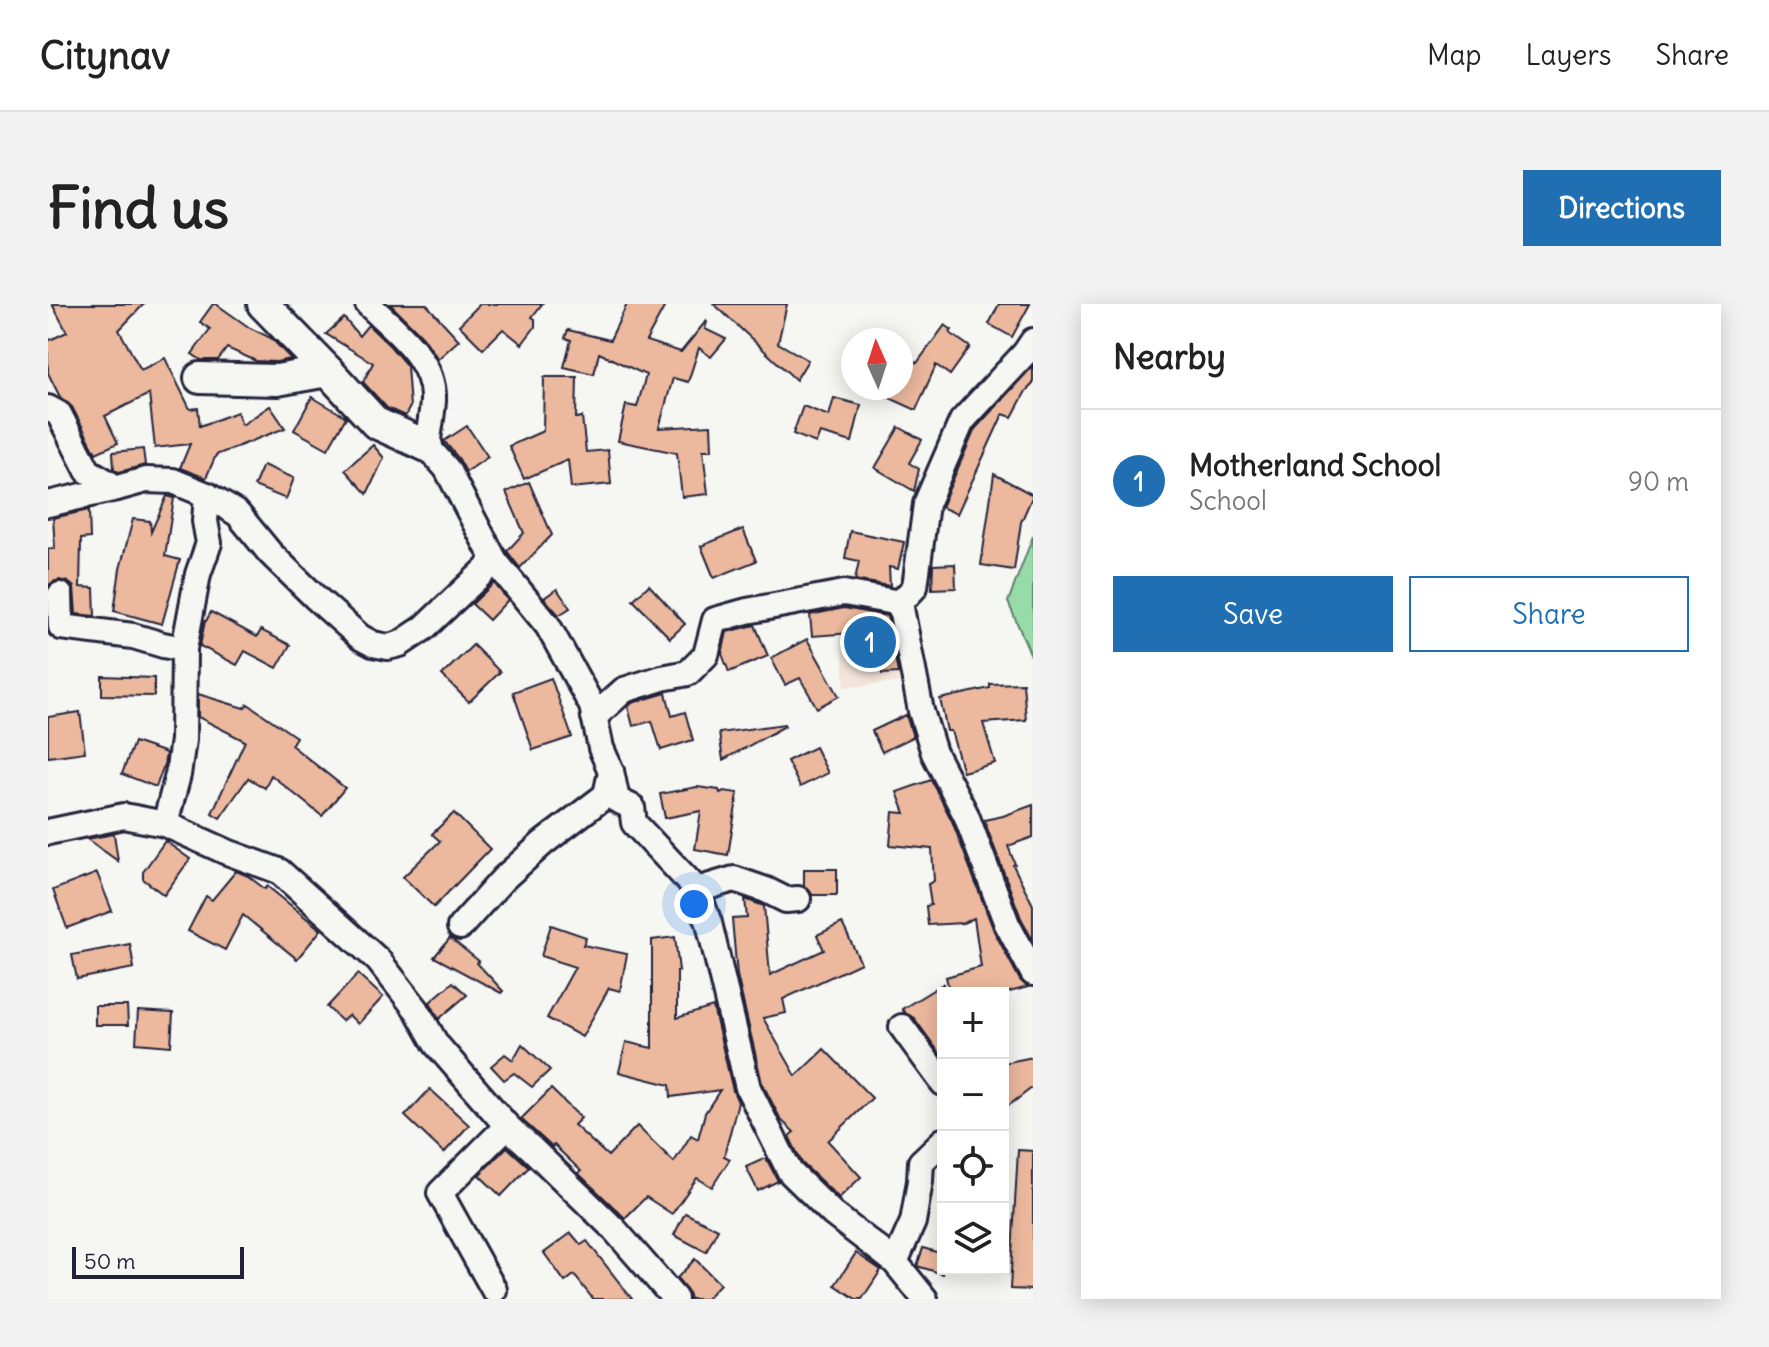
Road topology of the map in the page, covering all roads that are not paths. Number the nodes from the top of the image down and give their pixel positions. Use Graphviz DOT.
graph roads {
  1 [pos="263,304"];
  2 [pos="368,304"];
  3 [pos="1033,341"];
  4 [pos="328,371"];
  5 [pos="200,378"];
  6 [pos="48,408"];
  7 [pos="427,446"];
  8 [pos="117,488"];
  9 [pos="207,495"];
  10 [pos="48,504"];
  11 [pos="495,561"];
  12 [pos="60,595"];
  13 [pos="900,603"];
  14 [pos="184,649"];
  15 [pos="594,717"];
  16 [pos="611,771"];
  17 [pos="165,824"];
  18 [pos="48,832"];
  19 [pos="697,890"];
  20 [pos="798,899"];
  21 [pos="460,927"];
  22 [pos="1033,973"];
  23 [pos="902,1027"];
  24 [pos="937,1075"];
  25 [pos="507,1126"];
  26 [pos="937,1147"];
  27 [pos="895,1262"];
  28 [pos="494,1290"];
  29 [pos="675,1299"];
  30 [pos="925,1299"];
  1 -- 4 [label="street"];
  2 -- 7 [label="street"];
  3 -- 13 [label="street"];
  4 -- 5 [label="street"];
  4 -- 7 [label="street"];
  6 -- 8 [label="street"];
  7 -- 11 [label="street"];
  8 -- 9 [label="street"];
  8 -- 10 [label="street"];
  9 -- 11 [label="street"];
  9 -- 14 [label="street"];
  11 -- 15 [label="street"];
  12 -- 14 [label="street"];
  13 -- 15 [label="street"];
  13 -- 22 [label="street"];
  14 -- 17 [label="street"];
  15 -- 16 [label="street"];
  16 -- 19 [label="street"];
  16 -- 21 [label="street"];
  17 -- 18 [label="street"];
  17 -- 25 [label="street"];
  19 -- 20 [label="street"];
  19 -- 27 [label="street"];
  23 -- 24 [label="street"];
  25 -- 28 [label="street"];
  25 -- 29 [label="street"];
  26 -- 27 [label="street"];
  27 -- 30 [label="street"];
}
